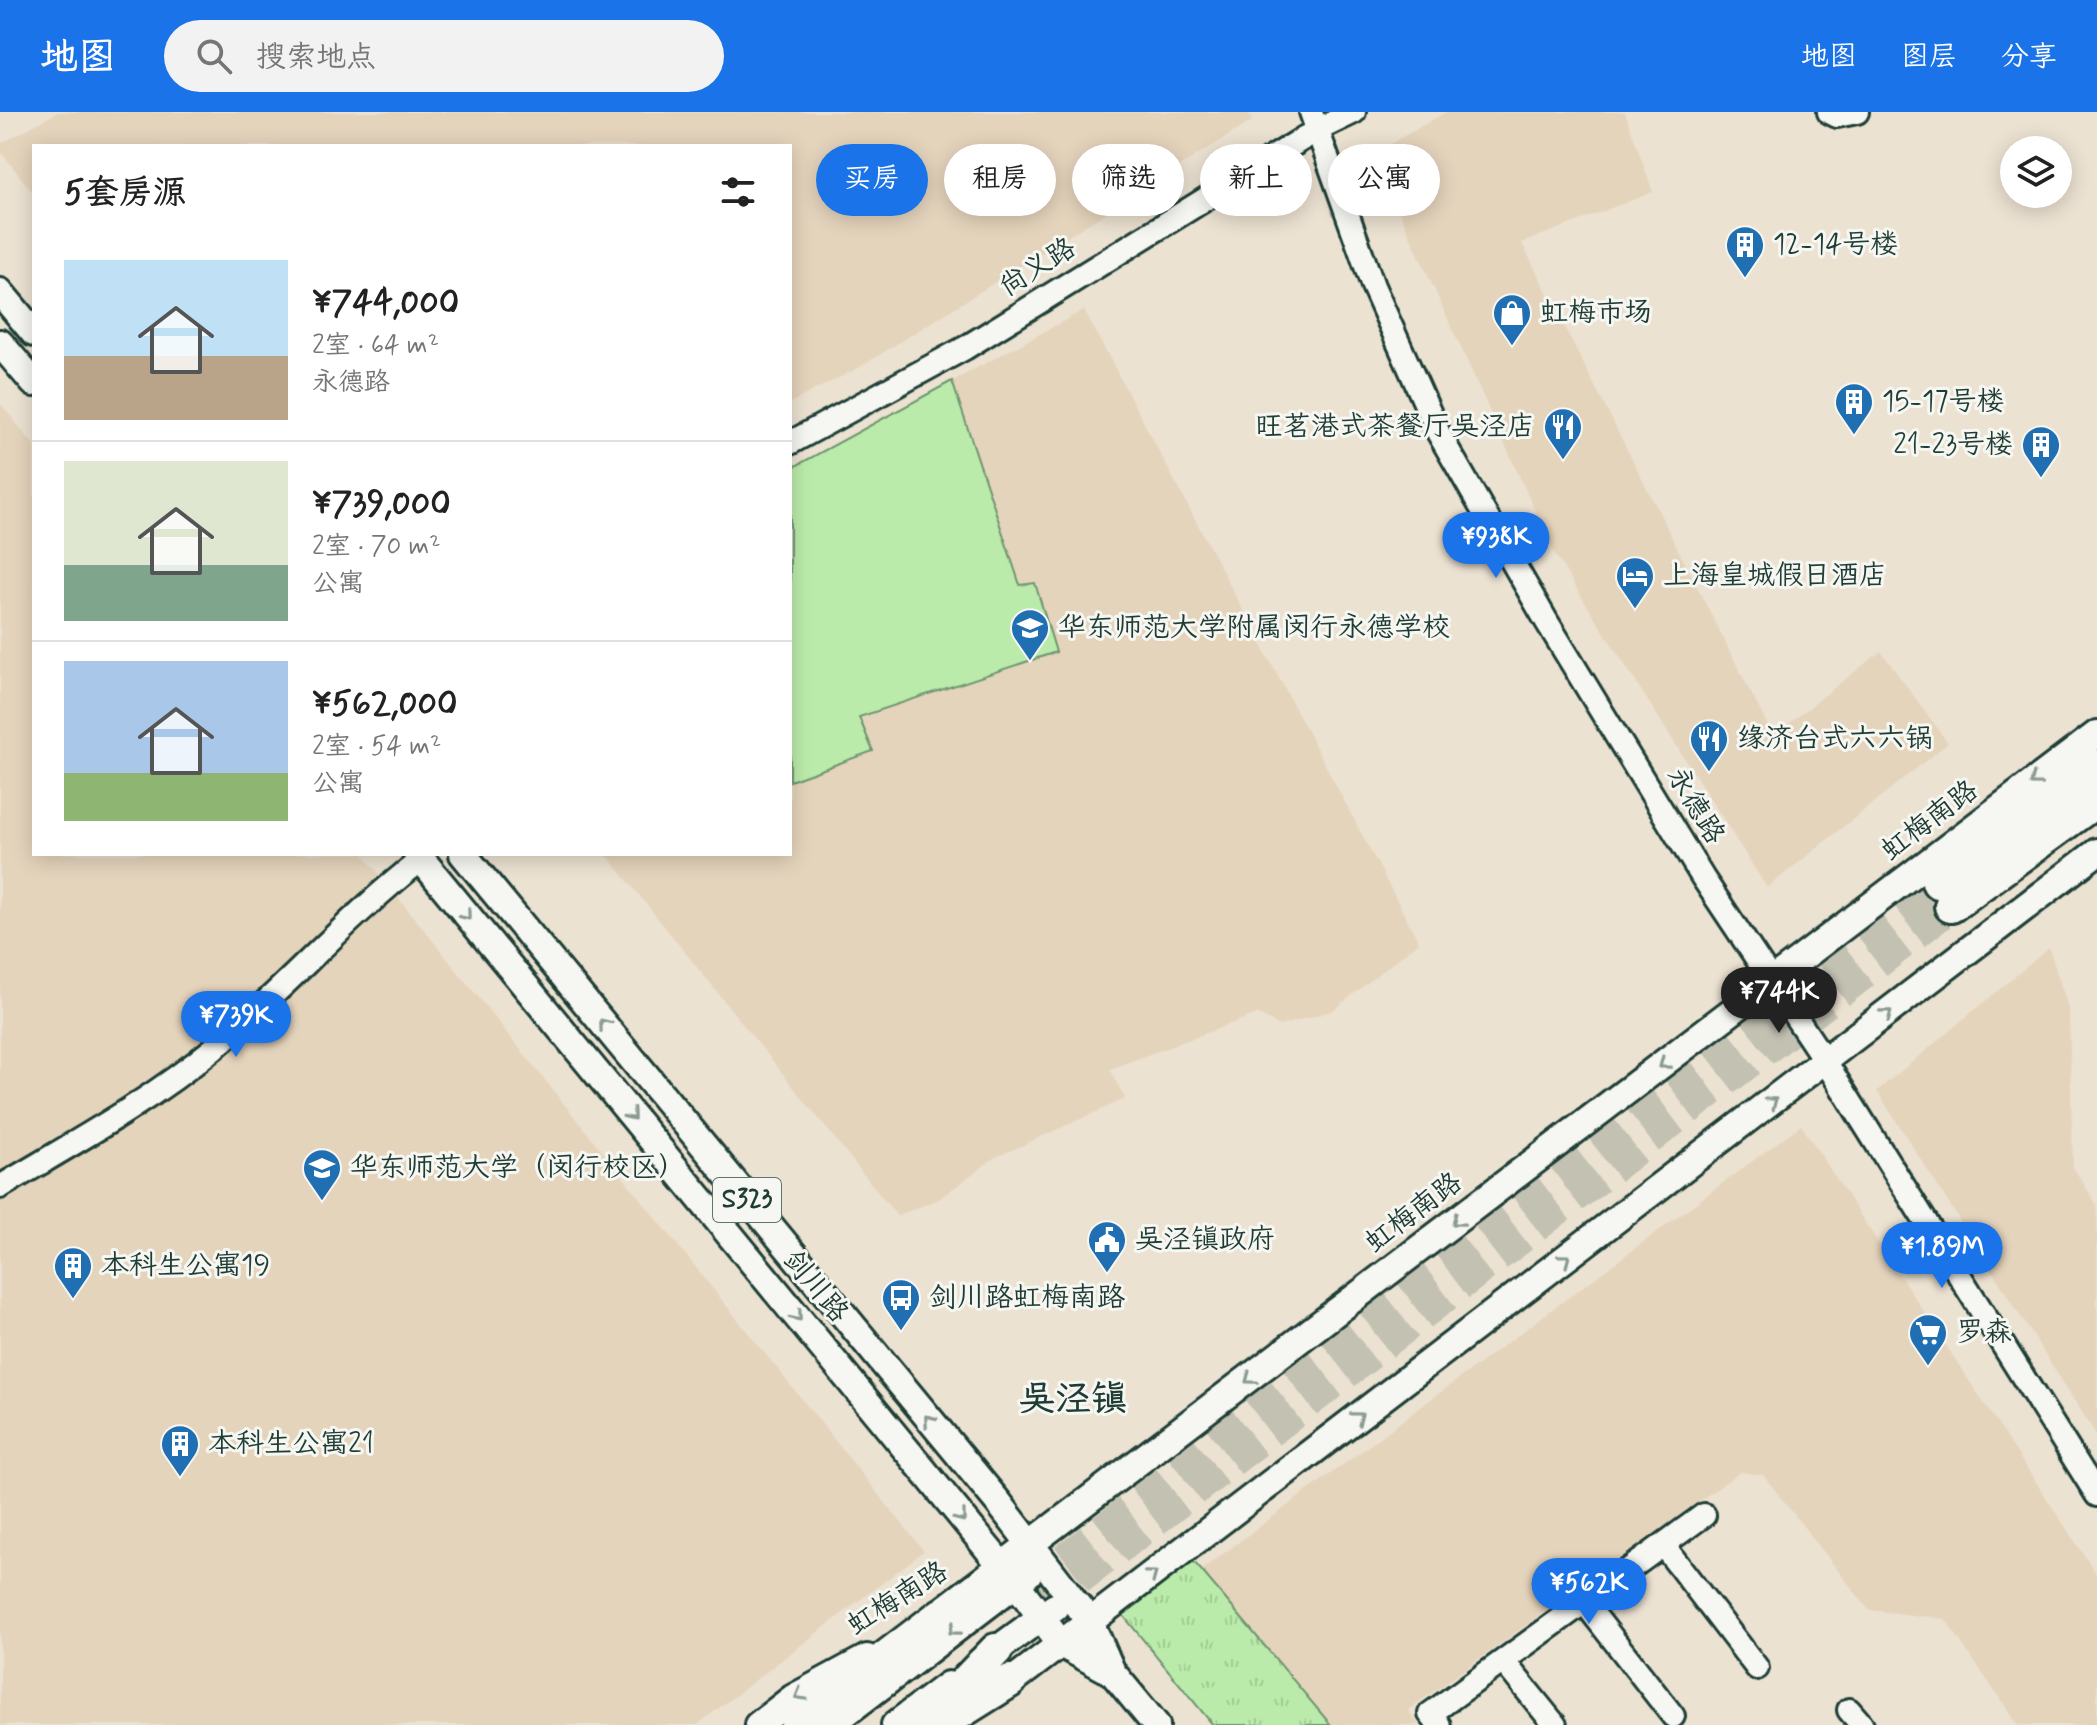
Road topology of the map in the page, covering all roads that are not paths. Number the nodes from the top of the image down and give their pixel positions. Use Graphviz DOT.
graph roads {
  1 [pos="1354,112"];
  2 [pos="1829,112"];
  3 [pos="1857,112"];
  4 [pos="1314,121"];
  5 [pos="0,292"];
  6 [pos="32,331"];
  7 [pos="0,343"];
  8 [pos="32,381"];
  9 [pos="792,442"];
  10 [pos="2097,734"];
  11 [pos="2097,766"];
  12 [pos="2097,800"];
  13 [pos="2097,852"];
  14 [pos="465,856"];
  15 [pos="419,857"];
  16 [pos="1770,983"];
  17 [pos="1825,1061"];
  18 [pos="0,1187"];
  19 [pos="2097,1495"];
  20 [pos="1704,1515"];
  21 [pos="1663,1545"];
  22 [pos="1038,1554"];
  23 [pos="1009,1575"];
  24 [pos="1070,1595"];
  25 [pos="1584,1602"];
  26 [pos="941,1615"];
  27 [pos="1040,1618"];
  28 [pos="1090,1622"];
  29 [pos="1061,1644"];
  30 [pos="996,1650"];
  31 [pos="1503,1661"];
  32 [pos="1757,1668"];
  33 [pos="1112,1672"];
  34 [pos="1010,1681"];
  35 [pos="1673,1716"];
  36 [pos="758,1725"];
  37 [pos="797,1725"];
  38 [pos="830,1725"];
  39 [pos="895,1725"];
  40 [pos="924,1725"];
  41 [pos="940,1725"];
  42 [pos="959,1725"];
  43 [pos="1156,1725"];
  44 [pos="1439,1725"];
  45 [pos="1555,1725"];
  1 -- 4 [label="street, 尚义路"];
  2 -- 3 [label="street"];
  4 -- 9 [label="street, 尚义路"];
  4 -- 16 [label="street, 永德路"];
  5 -- 6 [label="main road"];
  7 -- 8 [label="main road"];
  10 -- 16 [label="main road, 虹梅南路, one-way"];
  11 -- 12 [label="highway"];
  17 -- 13 [label="main road, one-way"];
  22 -- 14 [label="main road, 剑川路 / S323, one-way"];
  15 -- 18 [label="street"];
  15 -- 23 [label="main road, 剑川路, one-way"];
  16 -- 17 [label="street, 永德路"];
  16 -- 22 [label="main road, 虹梅南路, one-way"];
  17 -- 19 [label="street, 永德路"];
  28 -- 17 [label="main road, one-way"];
  20 -- 21 [label="street"];
  21 -- 25 [label="street"];
  21 -- 32 [label="street"];
  22 -- 23 [label="main road, 虹梅南路"];
  22 -- 24 [label="main road, 剑川路 / S323"];
  23 -- 26 [label="main road, 虹梅南路"];
  23 -- 27 [label="main road, 剑川路"];
  23 -- 38 [label="main road, 虹梅南路, one-way"];
  24 -- 27 [label="main road"];
  24 -- 28 [label="main road, 剑川路 / S323"];
  25 -- 31 [label="street"];
  25 -- 35 [label="street"];
  26 -- 36 [label="main road, 虹梅南路, one-way"];
  26 -- 37 [label="highway"];
  27 -- 29 [label="main road, 剑川路"];
  27 -- 30 [label="main road"];
  28 -- 29 [label="main road"];
  28 -- 33 [label="main road, 剑川路 / S323"];
  29 -- 33 [label="main road, 剑川路"];
  29 -- 34 [label="main road"];
  30 -- 39 [label="main road"];
  30 -- 40 [label="highway"];
  31 -- 44 [label="street"];
  31 -- 45 [label="street"];
  33 -- 43 [label="main road, 剑川路 / S323"];
  34 -- 41 [label="highway"];
  34 -- 42 [label="main road"];
}
